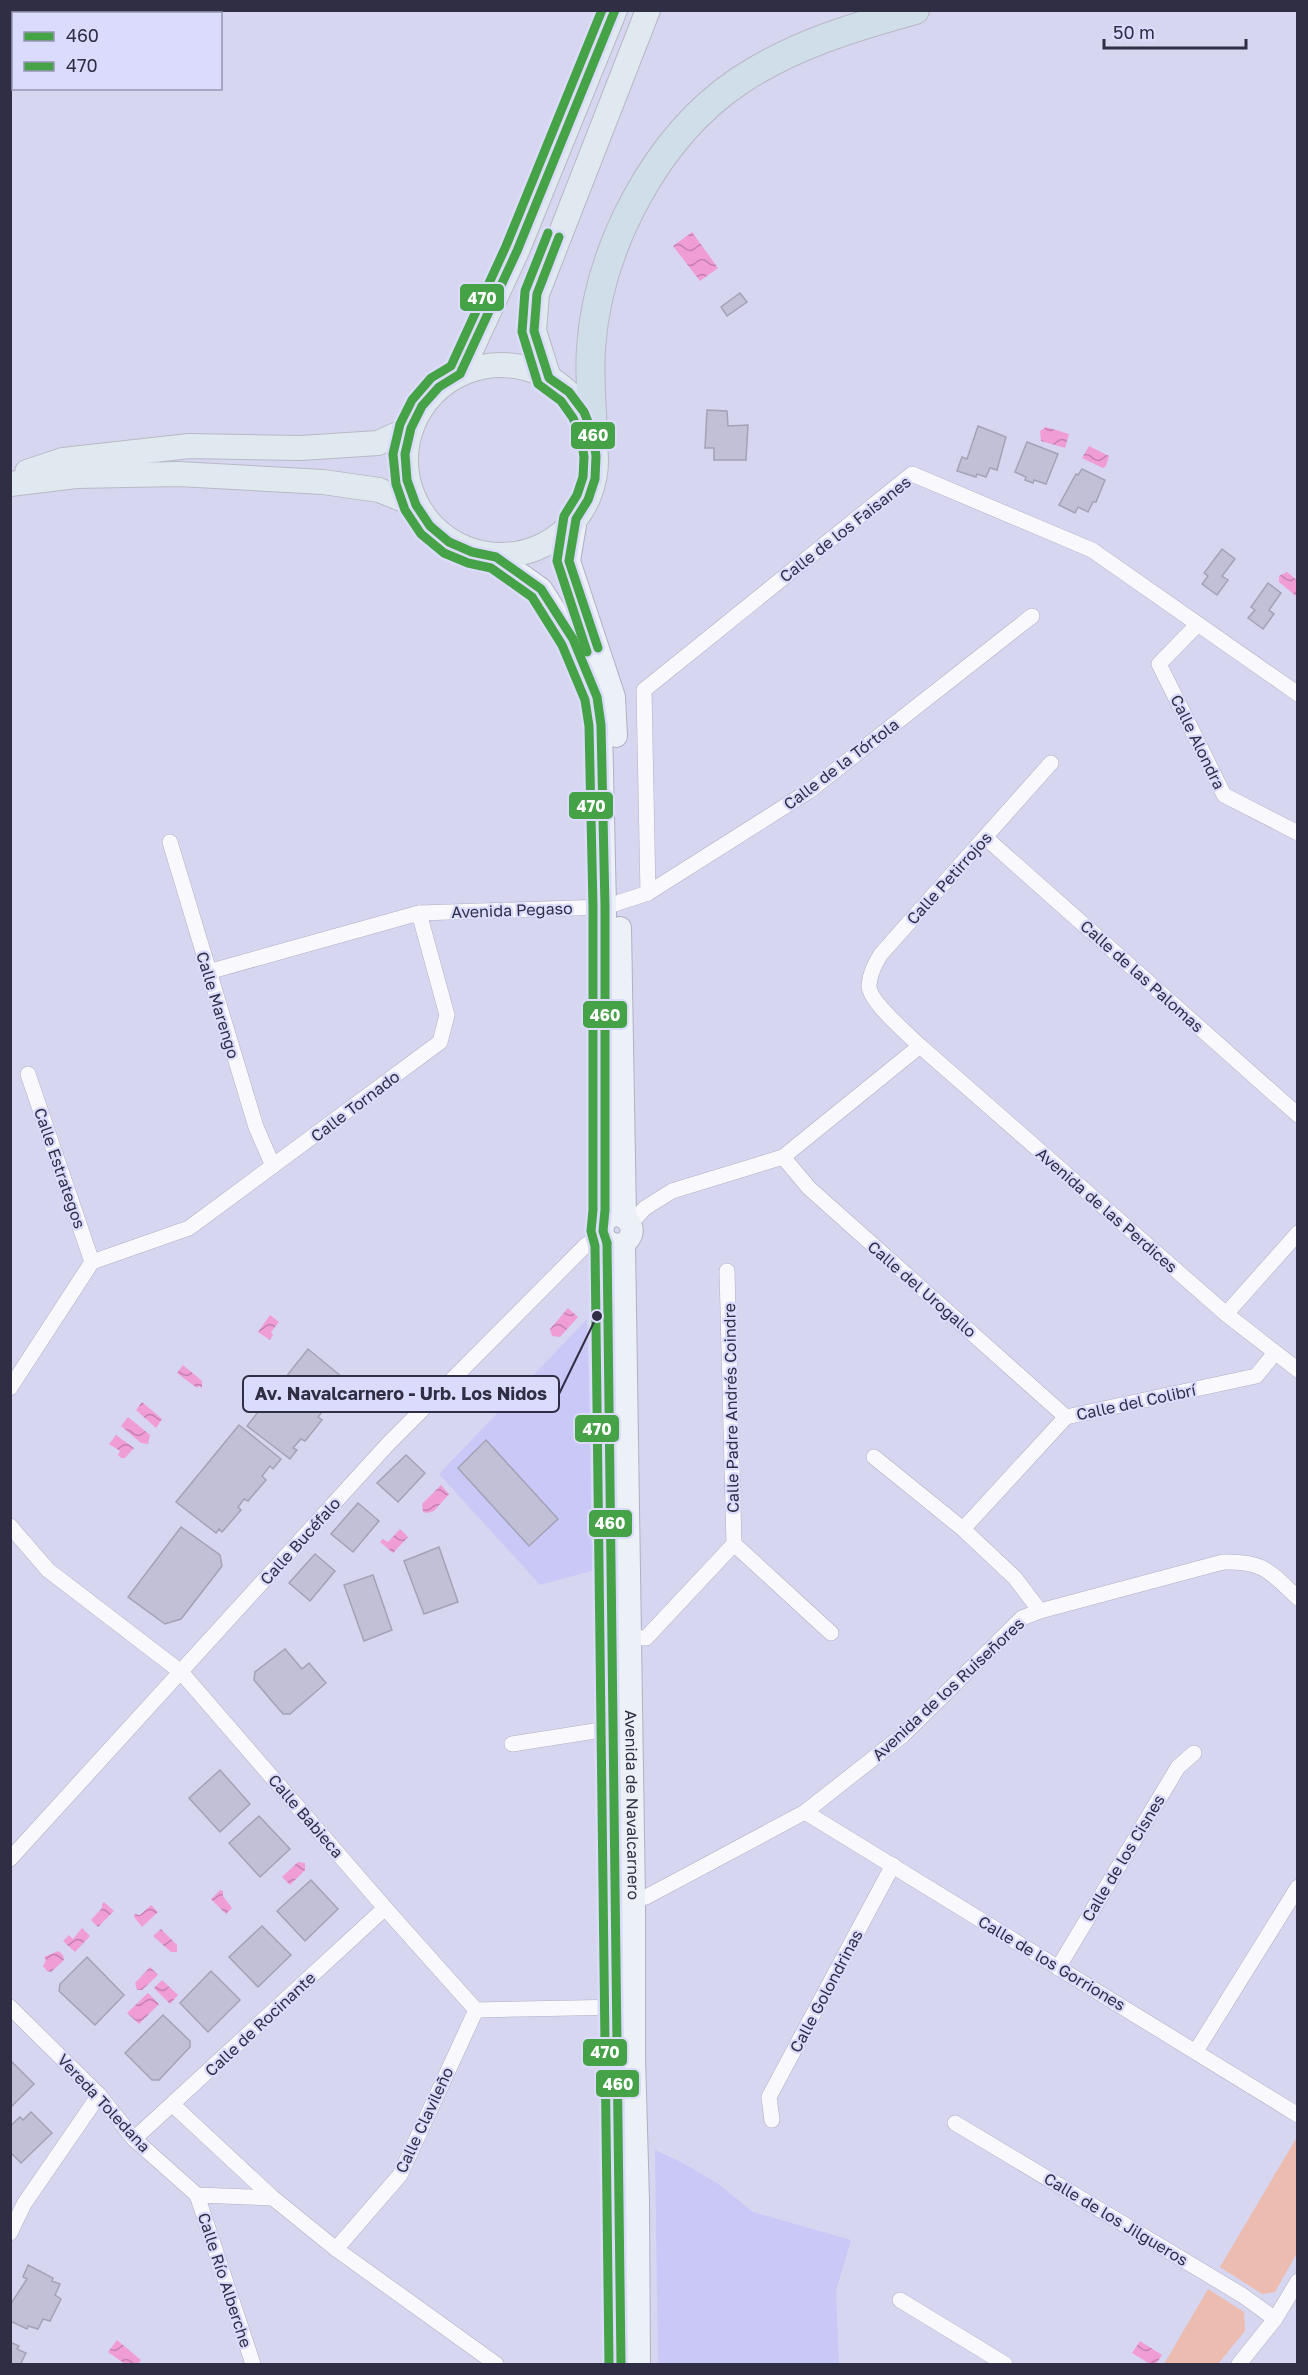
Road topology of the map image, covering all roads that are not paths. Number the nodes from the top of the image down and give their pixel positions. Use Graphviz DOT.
graph roads {
  1 [pos="615,10"];
  2 [pos="648,10"];
  3 [pos="915,10"];
  4 [pos="460,374"];
  5 [pos="549,378"];
  6 [pos="411,428"];
  7 [pos="593,434"];
  8 [pos="10,477"];
  9 [pos="10,484"];
  10 [pos="416,505"];
  11 [pos="576,519"];
  12 [pos="496,557"];
  13 [pos="1032,616"];
  14 [pos="1198,624"];
  15 [pos="1298,694"];
  16 [pos="1051,763"];
  17 [pos="1298,833"];
  18 [pos="986,838"];
  19 [pos="170,842"];
  20 [pos="648,893"];
  21 [pos="612,905"];
  22 [pos="418,914"];
  23 [pos="208,972"];
  24 [pos="875,1001"];
  25 [pos="920,1046"];
  26 [pos="28,1074"];
  27 [pos="1298,1115"];
  28 [pos="783,1157"];
  29 [pos="273,1166"];
  30 [pos="616,1230"];
  31 [pos="1298,1233"];
  32 [pos="92,1262"];
  33 [pos="727,1271"];
  34 [pos="1226,1314"];
  35 [pos="1275,1353"];
  36 [pos="1298,1370"];
  37 [pos="10,1388"];
  38 [pos="1065,1417"];
  39 [pos="874,1457"];
  40 [pos="10,1526"];
  41 [pos="963,1529"];
  42 [pos="735,1545"];
  43 [pos="1298,1598"];
  44 [pos="1040,1611"];
  45 [pos="831,1633"];
  46 [pos="622,1637"];
  47 [pos="181,1672"];
  48 [pos="614,1728"];
  49 [pos="512,1744"];
  50 [pos="1194,1753"];
  51 [pos="805,1812"];
  52 [pos="10,1859"];
  53 [pos="893,1865"];
  54 [pos="1298,1887"];
  55 [pos="626,1902"];
  56 [pos="385,1908"];
  57 [pos="1058,1968"];
  58 [pos="10,2007"];
  59 [pos="625,2007"];
  60 [pos="476,2010"];
  61 [pos="1196,2051"];
  62 [pos="99,2095"];
  63 [pos="173,2105"];
  64 [pos="1298,2115"];
  65 [pos="772,2120"];
  66 [pos="955,2123"];
  67 [pos="134,2139"];
  68 [pos="197,2195"];
  69 [pos="273,2198"];
  70 [pos="10,2233"];
  71 [pos="336,2249"];
  72 [pos="1295,2292"];
  73 [pos="900,2300"];
  74 [pos="1275,2319"];
  75 [pos="253,2364"];
  76 [pos="496,2364"];
  77 [pos="621,2364"];
  78 [pos="639,2364"];
  79 [pos="1005,2364"];
  80 [pos="1239,2364"];
  1 -- 4 [label="main road"];
  2 -- 5 [label="main road"];
  3 -- 7 [label="highway"];
  4 -- 5 [label="main road"];
  4 -- 6 [label="main road"];
  5 -- 7 [label="main road"];
  6 -- 8 [label="main road"];
  6 -- 10 [label="main road"];
  7 -- 11 [label="main road"];
  9 -- 10 [label="main road"];
  10 -- 12 [label="main road"];
  11 -- 12 [label="main road"];
  11 -- 21 [label="street, Avenida de Navalcarnero"];
  12 -- 21 [label="street, Avenida de Navalcarnero"];
  13 -- 20 [label="street, Calle de la Tórtola"];
  14 -- 15 [label="street, Calle de los Faisanes"];
  14 -- 17 [label="street, Calle Alondra"];
  14 -- 20 [label="street, Calle de los Faisanes"];
  16 -- 18 [label="street, Calle Petirrojos"];
  18 -- 24 [label="street, Calle Petirrojos"];
  18 -- 27 [label="street, Calle de las Palomas"];
  19 -- 23 [label="street, Calle Marengo"];
  20 -- 21 [label="street, Calle de la Tórtola"];
  21 -- 22 [label="street, Avenida Pegaso"];
  21 -- 30 [label="street, Avenida de Navalcarnero"];
  22 -- 23 [label="street"];
  22 -- 29 [label="street, Calle Tornado"];
  23 -- 29 [label="street, Calle Marengo"];
  24 -- 25 [label="street, Avenida de las Perdices"];
  25 -- 28 [label="street"];
  25 -- 34 [label="street, Avenida de las Perdices"];
  26 -- 32 [label="street, Calle Estrategos"];
  28 -- 30 [label="street"];
  28 -- 38 [label="street, Calle del Urogallo"];
  29 -- 32 [label="street, Calle Tornado"];
  30 -- 46 [label="street, Avenida de Navalcarnero"];
  30 -- 47 [label="street, Calle Bucéfalo"];
  31 -- 34 [label="street"];
  32 -- 37 [label="street"];
  33 -- 42 [label="street, Calle Padre Andrés Coindre"];
  34 -- 35 [label="street, Avenida de las Perdices"];
  35 -- 36 [label="street, Avenida de las Perdices"];
  35 -- 38 [label="street, Calle del Colibrí"];
  38 -- 41 [label="street, Calle del Colibrí"];
  39 -- 41 [label="street"];
  40 -- 47 [label="street, Calle Babieca"];
  41 -- 44 [label="street"];
  42 -- 45 [label="street"];
  42 -- 46 [label="street"];
  43 -- 44 [label="street, Avenida de los Ruiseñores"];
  44 -- 51 [label="street, Avenida de los Ruiseñores"];
  46 -- 48 [label="street, Avenida de Navalcarnero"];
  46 -- 55 [label="street, Avenida de Navalcarnero"];
  47 -- 52 [label="street, Calle Bucéfalo"];
  47 -- 56 [label="street, Calle Babieca"];
  48 -- 49 [label="street, Avenida de Navalcarnero"];
  48 -- 55 [label="street, Avenida de Navalcarnero"];
  50 -- 57 [label="street, Calle de los Cisnes"];
  51 -- 53 [label="street, Calle de los Gorriones"];
  51 -- 55 [label="street, Avenida de los Ruiseñores"];
  53 -- 57 [label="street, Calle de los Gorriones"];
  53 -- 65 [label="street, Calle Golondrinas"];
  54 -- 61 [label="street"];
  55 -- 59 [label="street, Avenida de Navalcarnero"];
  56 -- 60 [label="street, Calle Babieca"];
  56 -- 63 [label="street, Calle de Rocinante"];
  57 -- 61 [label="street, Calle de los Gorriones"];
  58 -- 62 [label="street, Vereda Toledana"];
  59 -- 60 [label="street"];
  59 -- 77 [label="street, Avenida de Navalcarnero"];
  59 -- 78 [label="street, Avenida de Navalcarnero"];
  60 -- 71 [label="street, Calle Clavileño"];
  61 -- 64 [label="street, Calle de los Gorriones"];
  62 -- 67 [label="street, Vereda Toledana"];
  62 -- 70 [label="street"];
  63 -- 67 [label="street, Calle de Rocinante"];
  63 -- 69 [label="street"];
  66 -- 74 [label="street, Calle de los Jilgueros"];
  67 -- 68 [label="street, Vereda Toledana"];
  68 -- 69 [label="street"];
  68 -- 75 [label="street, Calle Río Alberche"];
  69 -- 71 [label="street"];
  71 -- 76 [label="street"];
  72 -- 74 [label="street"];
  73 -- 79 [label="street"];
  74 -- 80 [label="street"];
}
